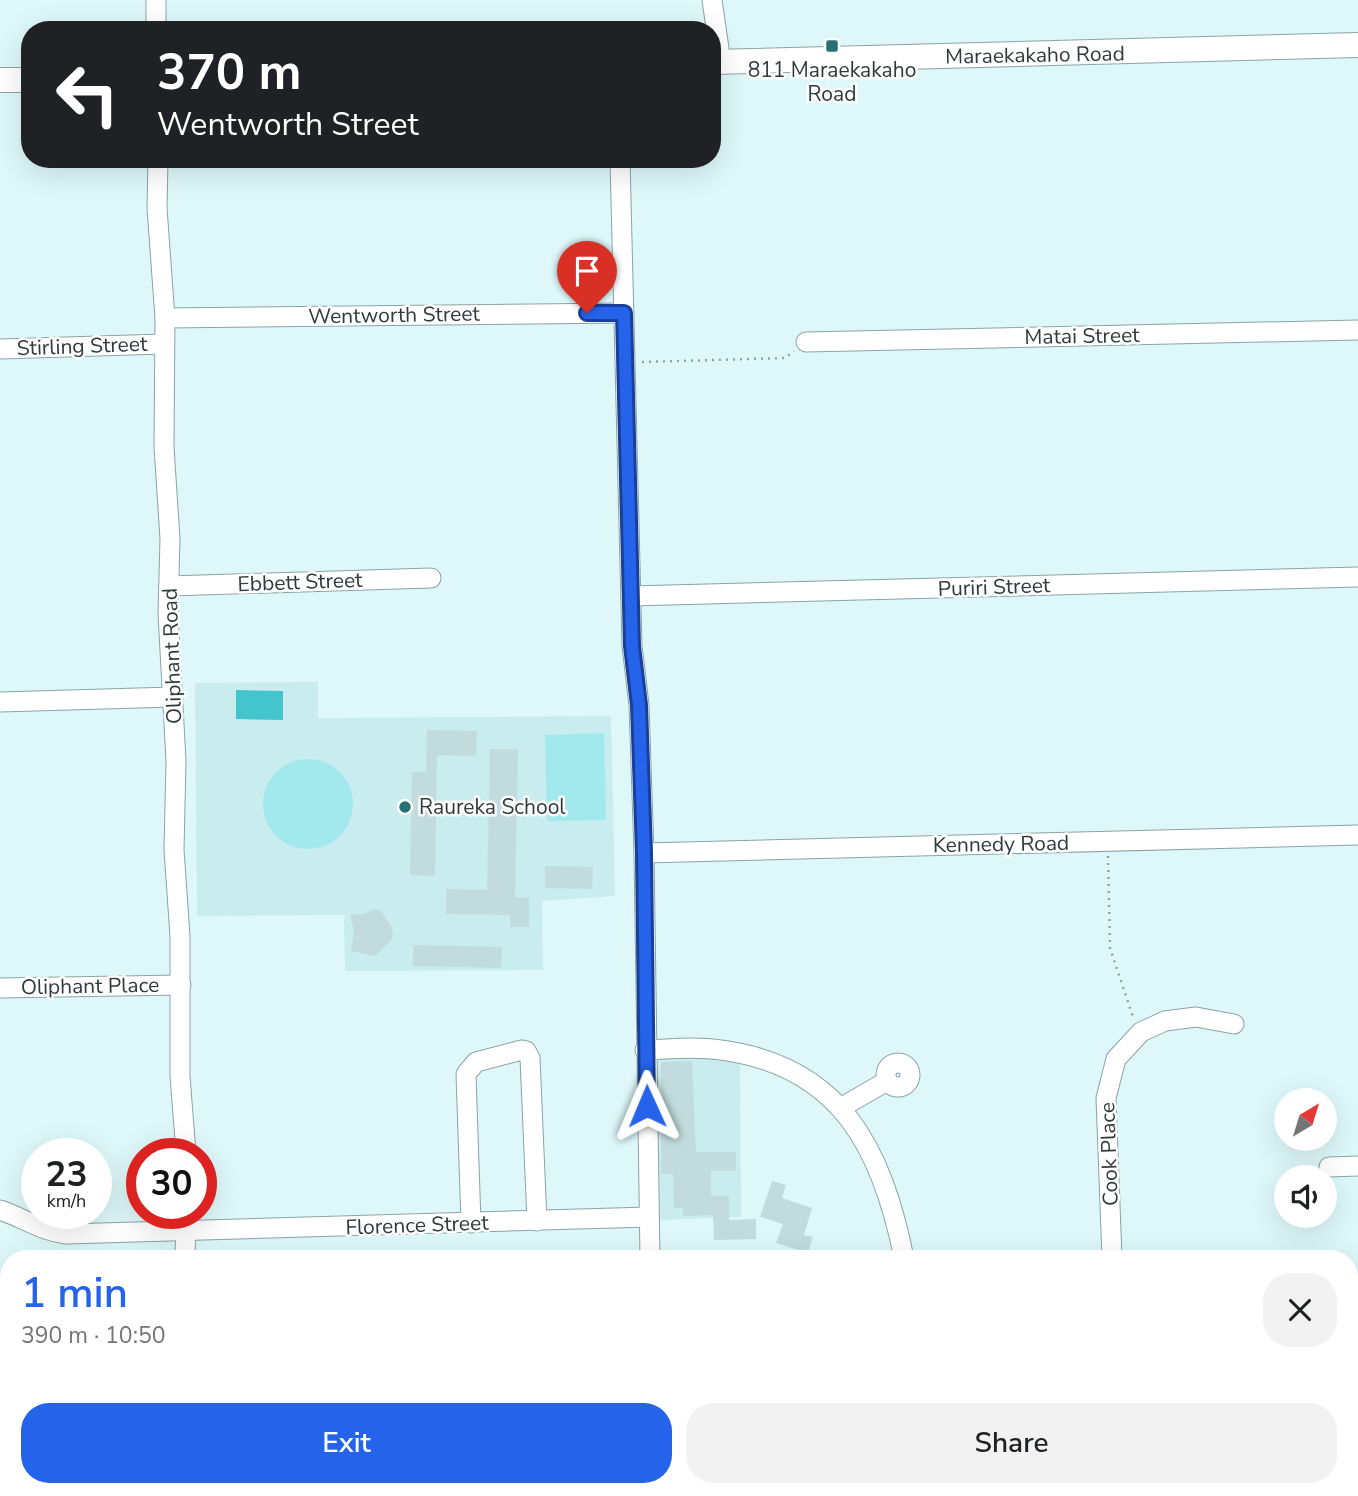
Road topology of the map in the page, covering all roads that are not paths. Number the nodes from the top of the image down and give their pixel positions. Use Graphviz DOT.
graph roads {
  1 [pos="156,0"];
  2 [pos="712,0"];
  3 [pos="156,21"];
  4 [pos="714,21"];
  5 [pos="1358,45"];
  6 [pos="721,62"];
  7 [pos="0,80"];
  8 [pos="21,80"];
  9 [pos="158,168"];
  10 [pos="620,168"];
  11 [pos="624,313"];
  12 [pos="165,318"];
  13 [pos="1358,330"];
  14 [pos="806,342"];
  15 [pos="164,344"];
  16 [pos="0,349"];
  17 [pos="1358,577"];
  18 [pos="431,578"];
  19 [pos="169,586"];
  20 [pos="631,596"];
  21 [pos="173,697"];
  22 [pos="0,702"];
  23 [pos="1358,835"];
  24 [pos="644,853"];
  25 [pos="181,985"];
  26 [pos="0,988"];
  27 [pos="1234,1024"];
  28 [pos="645,1050"];
  29 [pos="887,1081"];
  30 [pos="842,1107"];
  31 [pos="185,1138"];
  32 [pos="1358,1166"];
  33 [pos="1337,1167"];
  34 [pos="0,1210"];
  35 [pos="649,1217"];
  36 [pos="537,1221"];
  37 [pos="217,1223"];
  38 [pos="471,1223"];
  39 [pos="126,1228"];
  40 [pos="185,1229"];
  41 [pos="185,1250"];
  42 [pos="650,1250"];
  43 [pos="901,1250"];
  44 [pos="1112,1250"];
  1 -- 3 [label="street"];
  2 -- 4 [label="street"];
  5 -- 6 [label="main road, Maraekakaho Road"];
  7 -- 8 [label="main road"];
  9 -- 12 [label="street, Oliphant Road"];
  10 -- 11 [label="street"];
  11 -- 12 [label="street, Wentworth Street"];
  11 -- 20 [label="street"];
  12 -- 15 [label="street, Oliphant Road"];
  13 -- 14 [label="street, Matai Street"];
  15 -- 16 [label="street, Stirling Street"];
  15 -- 19 [label="street, Oliphant Road"];
  17 -- 20 [label="street, Puriri Street"];
  18 -- 19 [label="street, Ebbett Street"];
  19 -- 21 [label="street, Oliphant Road"];
  20 -- 24 [label="street"];
  21 -- 22 [label="street"];
  21 -- 25 [label="street, Oliphant Road"];
  23 -- 24 [label="street, Kennedy Road"];
  24 -- 28 [label="street"];
  25 -- 26 [label="street, Oliphant Place"];
  25 -- 31 [label="street, Oliphant Road"];
  27 -- 44 [label="street, Cook Place"];
  28 -- 30 [label="street"];
  28 -- 35 [label="street"];
  29 -- 30 [label="street"];
  30 -- 43 [label="street"];
  32 -- 33 [label="street"];
  34 -- 39 [label="street, Florence Street"];
  35 -- 36 [label="street, Florence Street"];
  35 -- 42 [label="street"];
  36 -- 38 [label="street, Florence Street"];
  36 -- 38 [label="street"];
  37 -- 38 [label="street, Florence Street"];
  40 -- 41 [label="street"];
}
